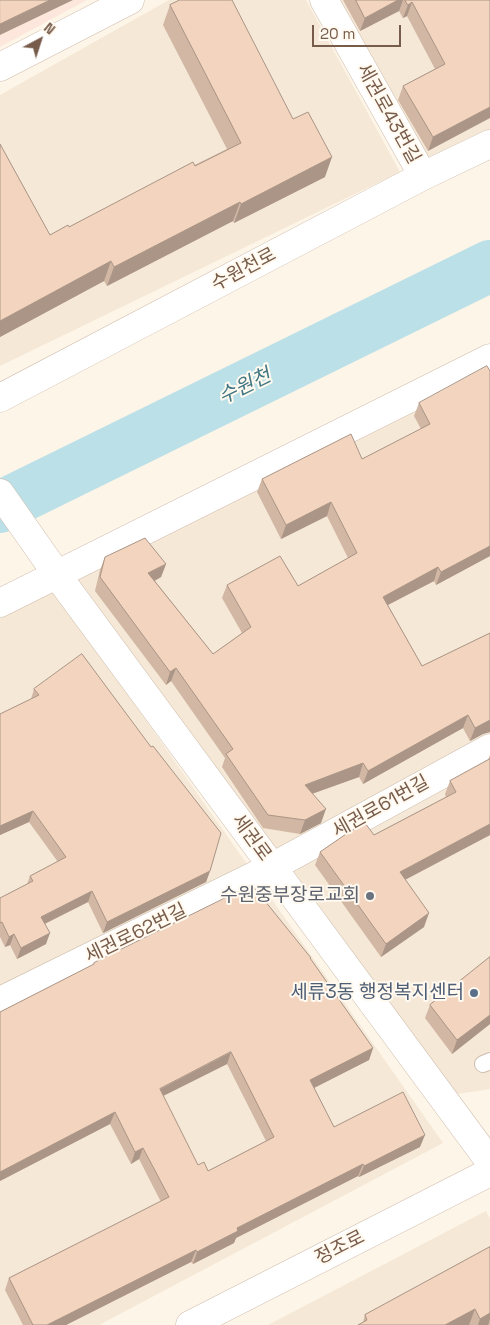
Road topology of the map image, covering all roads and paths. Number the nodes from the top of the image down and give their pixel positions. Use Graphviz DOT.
graph roads {
  1 [pos="130,0"];
  2 [pos="324,0"];
  3 [pos="0,67"];
  4 [pos="490,144"];
  5 [pos="423,176"];
  6 [pos="490,358"];
  7 [pos="0,398"];
  8 [pos="0,493"];
  9 [pos="53,569"];
  10 [pos="0,603"];
  11 [pos="490,748"];
  12 [pos="272,867"];
  13 [pos="0,1001"];
  14 [pos="490,1162"];
  15 [pos="490,1172"];
  16 [pos="190,1325"];
  1 -- 3 [label="street"];
  2 -- 5 [label="street, 세권로43번길"];
  4 -- 5 [label="street, 수원천로"];
  5 -- 7 [label="street, 수원천로"];
  6 -- 9 [label="street"];
  8 -- 9 [label="street, 세권로"];
  9 -- 10 [label="street"];
  9 -- 12 [label="street, 세권로"];
  11 -- 12 [label="street, 세권로61번길"];
  12 -- 13 [label="street, 세권로62번길"];
  12 -- 14 [label="street, 세권로"];
  15 -- 16 [label="street, 정조로"];
}
